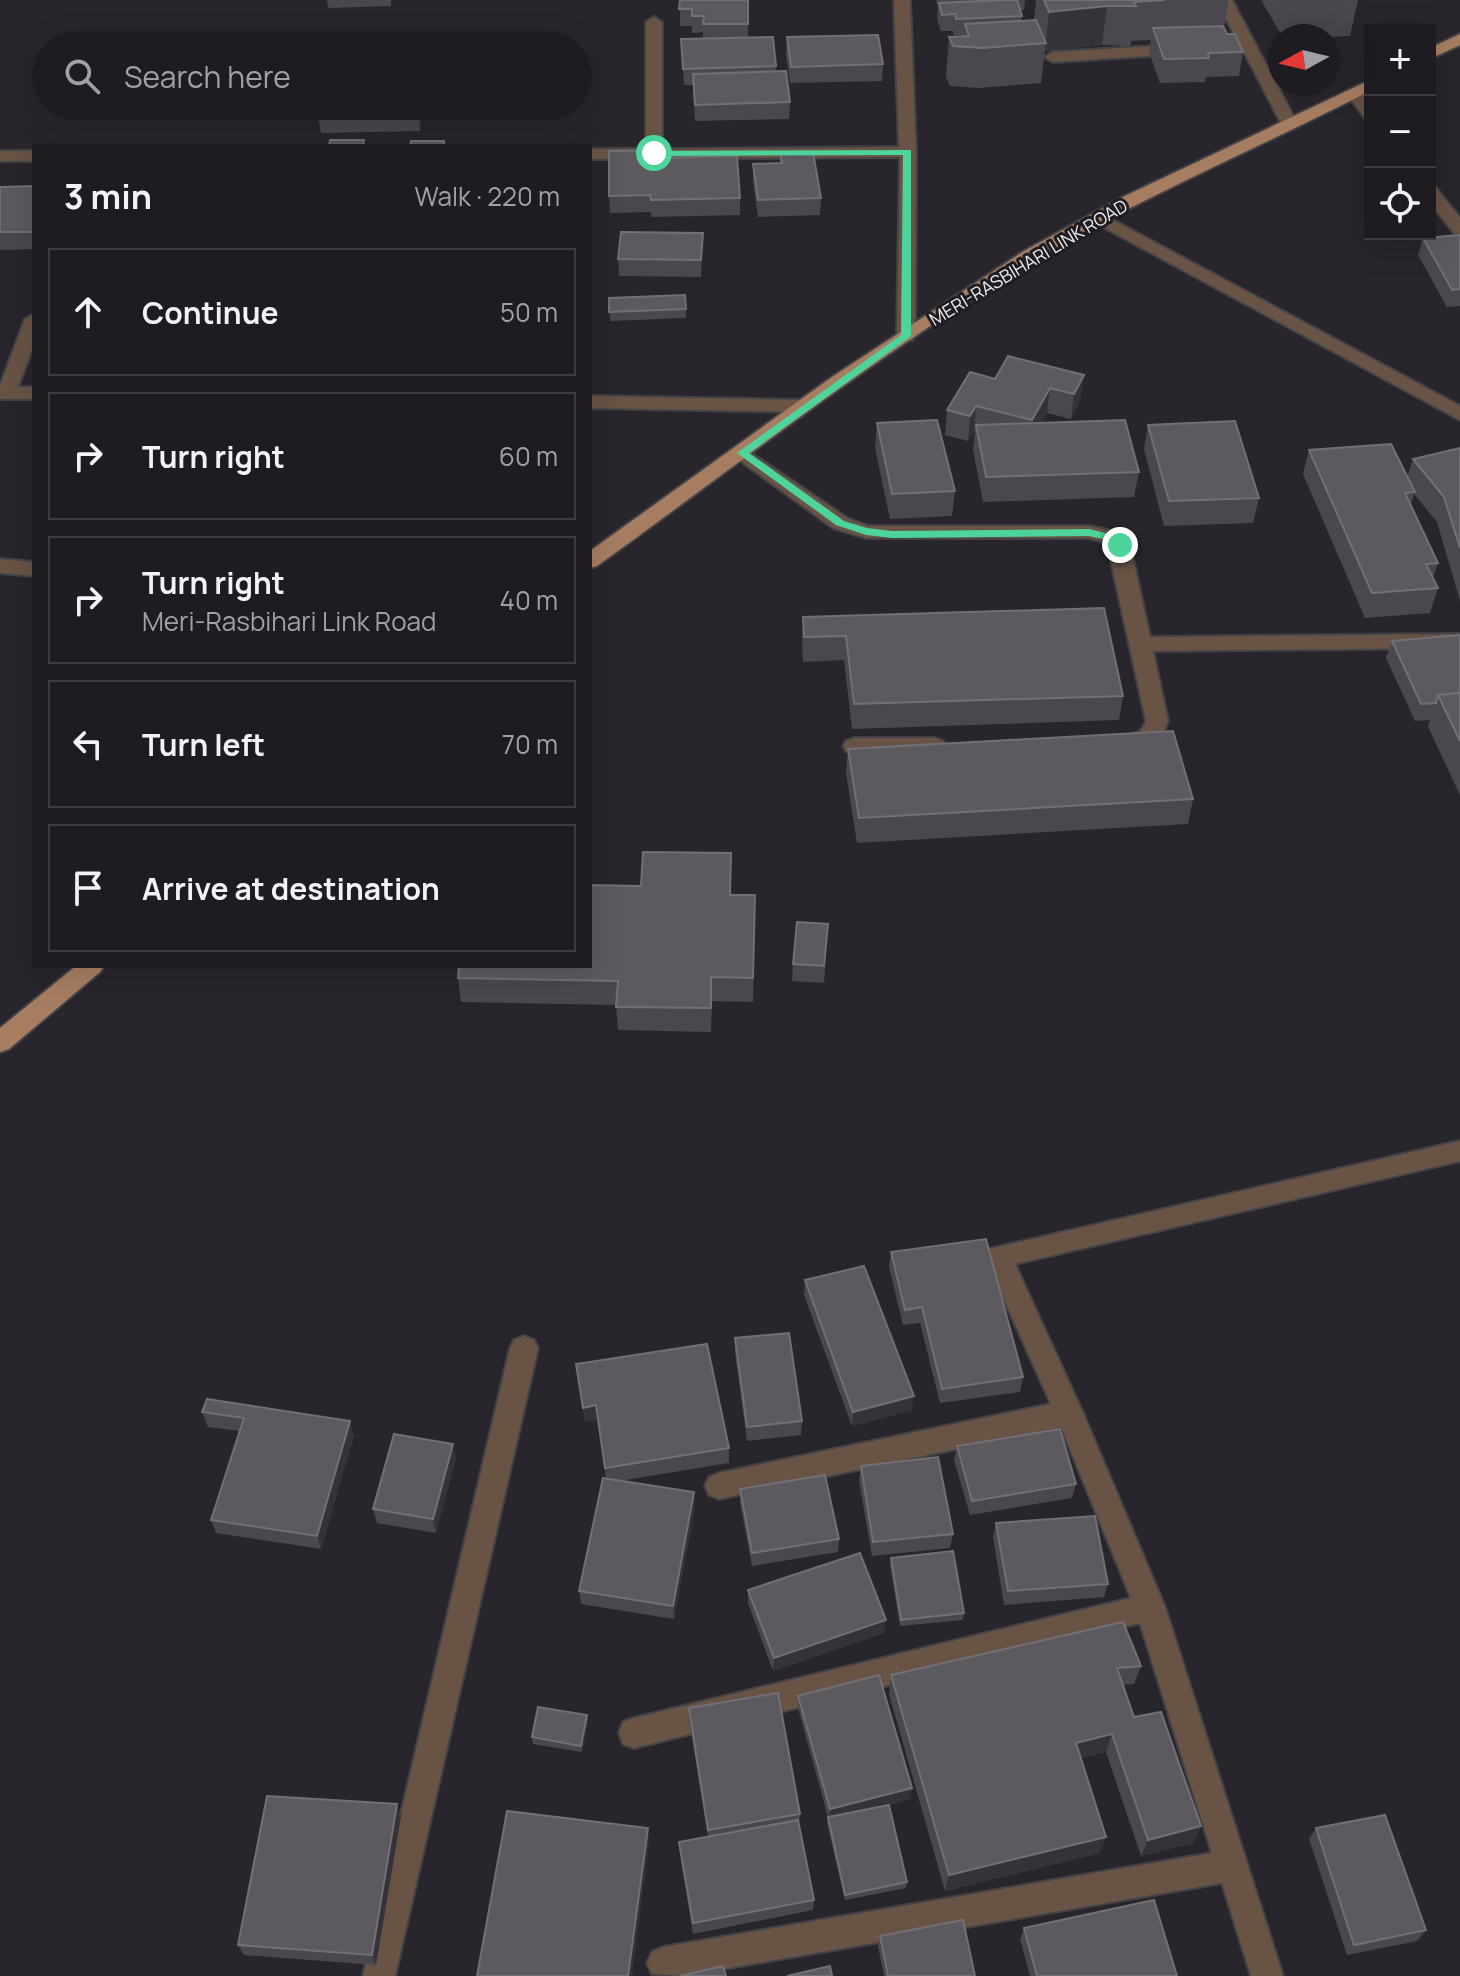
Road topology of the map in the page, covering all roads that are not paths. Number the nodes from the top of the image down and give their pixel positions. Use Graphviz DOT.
graph roads {
  1 [pos="902,0"];
  2 [pos="1224,0"];
  3 [pos="654,22"];
  4 [pos="1460,39"];
  5 [pos="1247,45"];
  6 [pos="1436,51"];
  7 [pos="1053,57"];
  8 [pos="1362,89"];
  9 [pos="1289,123"];
  10 [pos="908,152"];
  11 [pos="654,153"];
  12 [pos="592,154"];
  13 [pos="0,156"];
  14 [pos="32,156"];
  15 [pos="1436,199"];
  16 [pos="1098,217"];
  17 [pos="1460,229"];
  18 [pos="32,324"];
  19 [pos="906,336"];
  20 [pos="4,393"];
  21 [pos="32,393"];
  22 [pos="592,402"];
  23 [pos="805,406"];
  24 [pos="1460,414"];
  25 [pos="742,453"];
  26 [pos="592,560"];
  27 [pos="0,566"];
  28 [pos="32,569"];
  29 [pos="1460,641"];
  30 [pos="1143,644"];
  31 [pos="854,746"];
  32 [pos="961,746"];
  33 [pos="1099,746"];
  34 [pos="90,968"];
  35 [pos="0,1042"];
  36 [pos="1460,1151"];
  37 [pos="524,1348"];
  38 [pos="1069,1413"];
  39 [pos="719,1486"];
  40 [pos="1150,1607"];
  41 [pos="634,1733"];
  42 [pos="1230,1866"];
  43 [pos="663,1963"];
  44 [pos="379,1976"];
  45 [pos="1267,1976"];
  1 -- 10 [label="street"];
  2 -- 5 [label="street"];
  3 -- 11 [label="street"];
  4 -- 6 [label="main road"];
  5 -- 7 [label="street"];
  5 -- 9 [label="street"];
  8 -- 9 [label="main road, MERI-RASBIHARI LINK ROAD"];
  9 -- 16 [label="main road, MERI-RASBIHARI LINK ROAD"];
  10 -- 11 [label="street"];
  10 -- 19 [label="street"];
  11 -- 12 [label="street"];
  13 -- 14 [label="street"];
  15 -- 17 [label="street"];
  16 -- 19 [label="main road, MERI-RASBIHARI LINK ROAD"];
  16 -- 24 [label="street"];
  18 -- 20 [label="street"];
  19 -- 23 [label="main road, MERI-RASBIHARI LINK ROAD"];
  20 -- 21 [label="street"];
  22 -- 23 [label="street"];
  23 -- 25 [label="main road, MERI-RASBIHARI LINK ROAD"];
  25 -- 26 [label="main road, MERI-RASBIHARI LINK ROAD"];
  25 -- 30 [label="street"];
  27 -- 28 [label="street"];
  29 -- 30 [label="street"];
  30 -- 33 [label="street"];
  31 -- 32 [label="street"];
  34 -- 35 [label="main road"];
  36 -- 38 [label="street"];
  37 -- 44 [label="street"];
  38 -- 39 [label="street"];
  38 -- 40 [label="street"];
  40 -- 41 [label="street"];
  40 -- 42 [label="street"];
  42 -- 43 [label="street"];
  42 -- 45 [label="street"];
}
